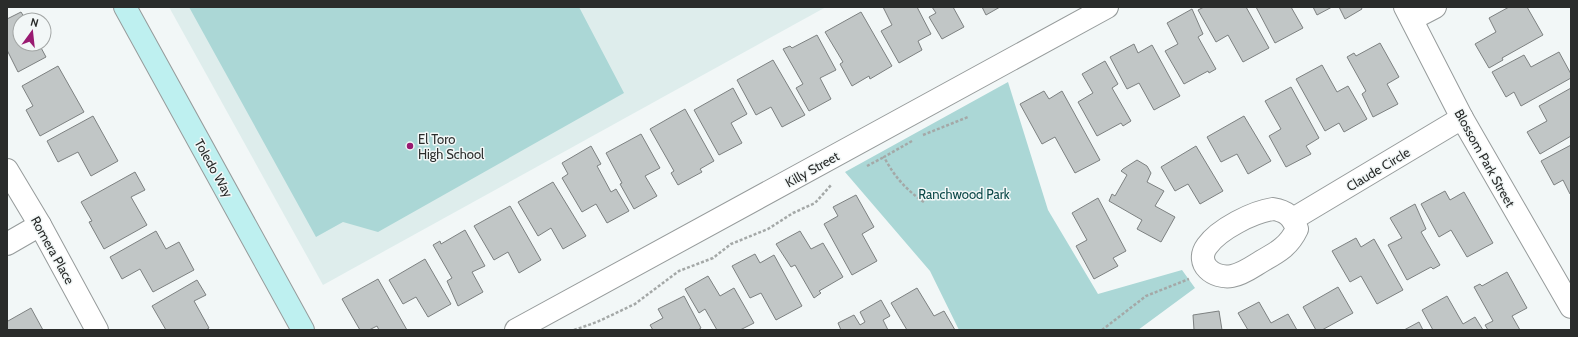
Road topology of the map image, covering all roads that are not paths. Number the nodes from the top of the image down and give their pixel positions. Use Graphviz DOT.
graph roads {
  1 [pos="125,7"];
  2 [pos="1107,7"];
  3 [pos="1435,7"];
  4 [pos="1408,13"];
  5 [pos="1462,118"];
  6 [pos="7,170"];
  7 [pos="1293,219"];
  8 [pos="40,225"];
  9 [pos="7,244"];
  10 [pos="1571,307"];
  11 [pos="97,330"];
  12 [pos="303,330"];
  13 [pos="516,330"];
  1 -- 12 [label="main road, Toledo Way"];
  2 -- 13 [label="street, Killy Street"];
  3 -- 4 [label="street"];
  4 -- 5 [label="street, Blossom Park Street"];
  5 -- 7 [label="street, Claude Circle"];
  5 -- 10 [label="street, Blossom Park Street"];
  6 -- 8 [label="street, Romera Place"];
  8 -- 9 [label="street"];
  8 -- 11 [label="street, Romera Place"];
}
